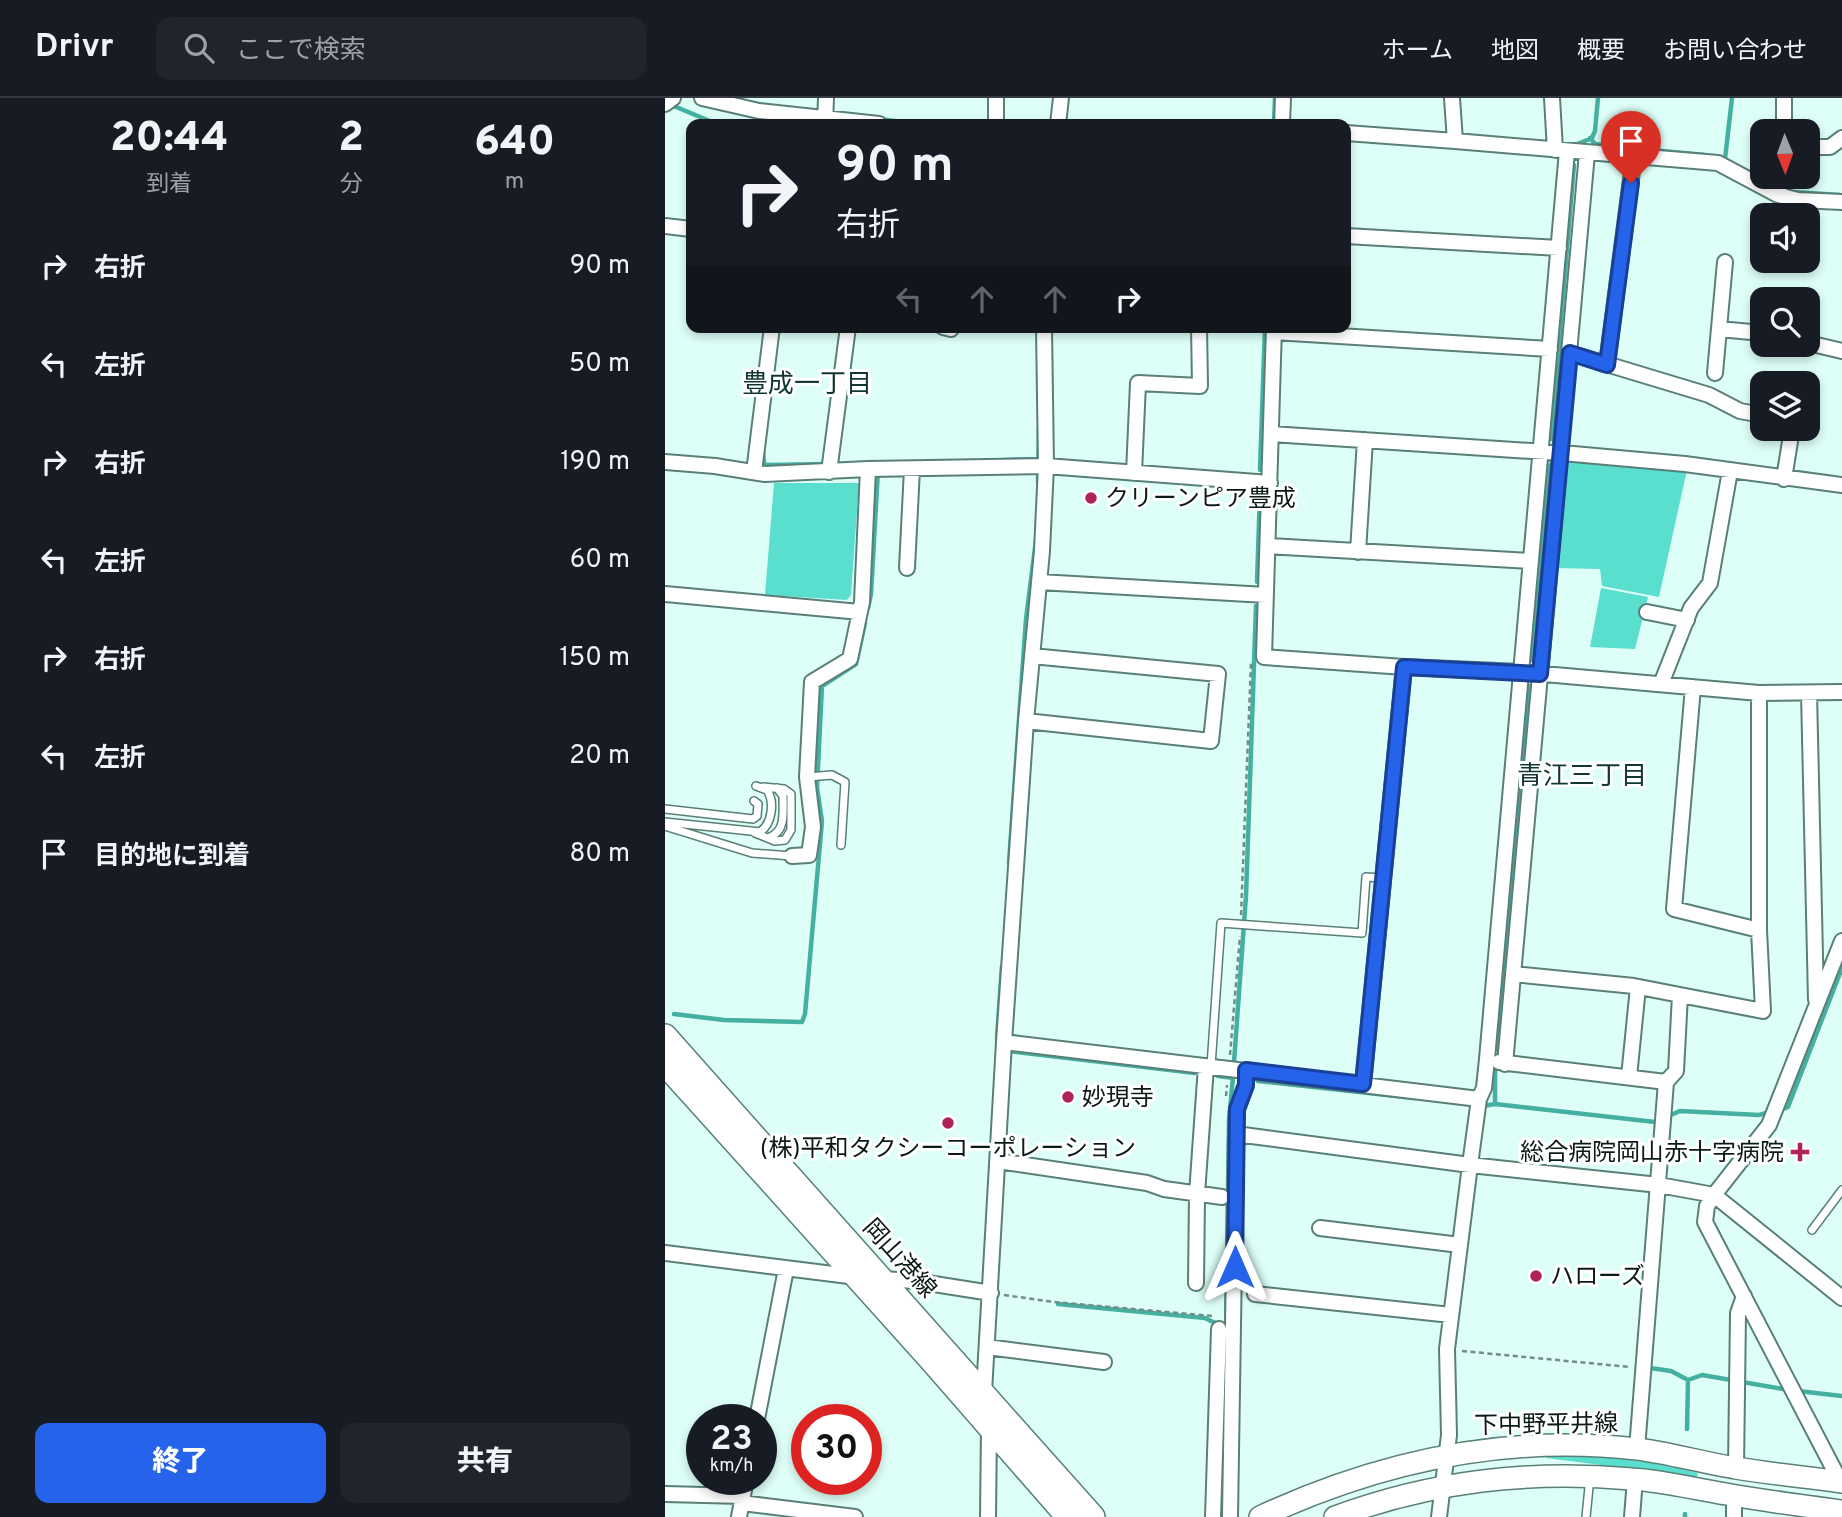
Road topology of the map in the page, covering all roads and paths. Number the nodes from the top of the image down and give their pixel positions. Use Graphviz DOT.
graph roads {
  1 [pos="702,98"];
  2 [pos="826,98"];
  3 [pos="996,98"];
  4 [pos="1061,98"];
  5 [pos="1283,98"];
  6 [pos="1452,98"];
  7 [pos="1552,98"];
  8 [pos="1784,98"];
  9 [pos="813,119"];
  10 [pos="826,119"];
  11 [pos="996,119"];
  12 [pos="1059,119"];
  13 [pos="1282,119"];
  14 [pos="1784,119"];
  15 [pos="1351,133"];
  16 [pos="1842,138"];
  17 [pos="1455,141"];
  18 [pos="1820,146"];
  19 [pos="1561,151"];
  20 [pos="1587,153"];
  21 [pos="1634,156"];
  22 [pos="1750,175"];
  23 [pos="1783,189"];
  24 [pos="1842,202"];
  25 [pos="665,226"];
  26 [pos="686,228"];
  27 [pos="1351,236"];
  28 [pos="1559,248"];
  29 [pos="1725,262"];
  30 [pos="1719,329"];
  31 [pos="1750,332"];
  32 [pos="771,333"];
  33 [pos="847,333"];
  34 [pos="1044,333"];
  35 [pos="1199,333"];
  36 [pos="1274,333"];
  37 [pos="1318,333"];
  38 [pos="1820,346"];
  39 [pos="1551,349"];
  40 [pos="1842,351"];
  41 [pos="1570,353"];
  42 [pos="1607,365"];
  43 [pos="1715,373"];
  44 [pos="1750,413"];
  45 [pos="1271,434"];
  46 [pos="1365,440"];
  47 [pos="1790,441"];
  48 [pos="1542,452"];
  49 [pos="1562,453"];
  50 [pos="665,462"];
  51 [pos="1041,466"];
  52 [pos="830,467"];
  53 [pos="875,469"];
  54 [pos="912,469"];
  55 [pos="1730,471"];
  56 [pos="754,472"];
  57 [pos="1134,473"];
  58 [pos="1784,479"];
  59 [pos="1270,482"];
  60 [pos="1842,485"];
  61 [pos="1268,546"];
  62 [pos="1358,552"];
  63 [pos="1530,561"];
  64 [pos="907,568"];
  65 [pos="1039,582"];
  66 [pos="665,594"];
  67 [pos="1266,595"];
  68 [pos="860,612"];
  69 [pos="1647,612"];
  70 [pos="1687,620"];
  71 [pos="1032,656"];
  72 [pos="1251,664"];
  73 [pos="1404,667"];
  74 [pos="1522,672"];
  75 [pos="1540,674"];
  76 [pos="1661,684"];
  77 [pos="1693,687"];
  78 [pos="1842,692"];
  79 [pos="1759,693"];
  80 [pos="1809,693"];
  81 [pos="1026,721"];
  82 [pos="809,777"];
  83 [pos="754,801"];
  84 [pos="665,809"];
  85 [pos="665,824"];
  86 [pos="755,833"];
  87 [pos="841,845"];
  88 [pos="792,856"];
  89 [pos="1383,878"];
  90 [pos="1243,924"];
  91 [pos="1759,930"];
  92 [pos="1842,941"];
  93 [pos="1513,974"];
  94 [pos="1639,987"];
  95 [pos="1680,995"];
  96 [pos="1816,1009"];
  97 [pos="665,1037"];
  98 [pos="1004,1042"];
  99 [pos="1487,1059"];
  100 [pos="665,1064"];
  101 [pos="1506,1064"];
  102 [pos="1208,1066"];
  103 [pos="1229,1068"];
  104 [pos="1246,1070"];
  105 [pos="1629,1077"];
  106 [pos="1667,1082"];
  107 [pos="1363,1084"];
  108 [pos="1479,1099"];
  109 [pos="1236,1134"];
  110 [pos="998,1161"];
  111 [pos="1470,1165"];
  112 [pos="1659,1185"];
  113 [pos="1842,1190"];
  114 [pos="1197,1194"];
  115 [pos="1714,1195"];
  116 [pos="1222,1197"];
  117 [pos="1320,1228"];
  118 [pos="1812,1230"];
  119 [pos="1460,1245"];
  120 [pos="665,1253"];
  121 [pos="786,1269"];
  122 [pos="855,1277"];
  123 [pos="884,1280"];
  124 [pos="1196,1283"];
  125 [pos="991,1293"];
  126 [pos="1255,1294"];
  127 [pos="1744,1296"];
  128 [pos="1842,1298"];
  129 [pos="1451,1315"];
  130 [pos="1217,1323"];
  131 [pos="987,1347"];
  132 [pos="1447,1349"];
  133 [pos="1104,1362"];
  134 [pos="1643,1368"];
  135 [pos="984,1392"];
  136 [pos="760,1404"];
  137 [pos="989,1427"];
  138 [pos="1637,1449"];
  139 [pos="1446,1454"];
  140 [pos="1736,1468"];
  141 [pos="1590,1477"];
  142 [pos="1635,1479"];
  143 [pos="1841,1483"];
  144 [pos="1442,1486"];
  145 [pos="665,1494"];
  146 [pos="741,1505"];
  147 [pos="1734,1506"];
  148 [pos="1842,1511"];
  149 [pos="855,1517"];
  150 [pos="988,1517"];
  151 [pos="1068,1517"];
  152 [pos="1093,1517"];
  153 [pos="1213,1517"];
  154 [pos="1230,1517"];
  155 [pos="1260,1517"];
  156 [pos="1335,1517"];
  157 [pos="1439,1517"];
  158 [pos="1586,1517"];
  159 [pos="1632,1517"];
  1 -- 9 [label="street"];
  2 -- 10 [label="street"];
  3 -- 11 [label="street"];
  4 -- 12 [label="street"];
  5 -- 13 [label="street"];
  6 -- 17 [label="street"];
  7 -- 19 [label="street"];
  8 -- 14 [label="street"];
  15 -- 17 [label="street"];
  16 -- 18 [label="street"];
  17 -- 19 [label="street"];
  19 -- 20 [label="street"];
  19 -- 28 [label="street"];
  20 -- 21 [label="street"];
  20 -- 41 [label="street"];
  21 -- 22 [label="street"];
  21 -- 42 [label="street"];
  23 -- 24 [label="street"];
  25 -- 26 [label="street"];
  27 -- 28 [label="street"];
  28 -- 39 [label="street"];
  29 -- 30 [label="street"];
  30 -- 31 [label="street"];
  30 -- 43 [label="street"];
  32 -- 56 [label="street"];
  33 -- 52 [label="street"];
  34 -- 51 [label="street"];
  35 -- 57 [label="street"];
  36 -- 45 [label="street"];
  37 -- 39 [label="street"];
  38 -- 40 [label="street"];
  39 -- 48 [label="street"];
  41 -- 42 [label="street"];
  41 -- 49 [label="street"];
  42 -- 44 [label="street"];
  45 -- 46 [label="street"];
  45 -- 59 [label="street"];
  46 -- 48 [label="street"];
  46 -- 62 [label="street"];
  47 -- 58 [label="street"];
  48 -- 49 [label="street"];
  48 -- 63 [label="street"];
  49 -- 55 [label="street"];
  49 -- 75 [label="street"];
  50 -- 56 [label="street"];
  51 -- 54 [label="street"];
  51 -- 57 [label="street"];
  51 -- 65 [label="street"];
  52 -- 53 [label="street"];
  52 -- 56 [label="street"];
  53 -- 54 [label="street"];
  53 -- 68 [label="street"];
  54 -- 64 [label="street"];
  55 -- 58 [label="street"];
  55 -- 70 [label="street"];
  57 -- 59 [label="street"];
  58 -- 60 [label="street"];
  59 -- 61 [label="street"];
  61 -- 62 [label="street"];
  61 -- 67 [label="street"];
  62 -- 63 [label="street"];
  63 -- 74 [label="street"];
  65 -- 67 [label="street"];
  65 -- 71 [label="street"];
  66 -- 68 [label="street"];
  67 -- 73 [label="street"];
  68 -- 82 [label="street"];
  69 -- 70 [label="street"];
  70 -- 76 [label="street"];
  71 -- 81 [label="street"];
  71 -- 81 [label="street"];
  72 -- 90 [label="path"];
  73 -- 74 [label="street"];
  73 -- 89 [label="street"];
  74 -- 75 [label="street"];
  74 -- 99 [label="street"];
  75 -- 76 [label="street"];
  75 -- 93 [label="street"];
  76 -- 77 [label="street"];
  77 -- 79 [label="street"];
  77 -- 91 [label="street"];
  78 -- 80 [label="street"];
  79 -- 80 [label="street"];
  79 -- 91 [label="street"];
  80 -- 96 [label="street"];
  81 -- 98 [label="street"];
  82 -- 87 [label="lane"];
  82 -- 88 [label="street"];
  83 -- 84 [label="lane"];
  85 -- 86 [label="lane"];
  85 -- 88 [label="lane"];
  86 -- 86 [label="lane"];
  89 -- 90 [label="lane"];
  89 -- 107 [label="street"];
  90 -- 102 [label="lane"];
  90 -- 103 [label="path"];
  91 -- 95 [label="street"];
  92 -- 96 [label="street"];
  93 -- 94 [label="street"];
  93 -- 101 [label="street"];
  94 -- 95 [label="street"];
  94 -- 105 [label="street"];
  95 -- 106 [label="street"];
  96 -- 115 [label="street"];
  97 -- 123 [label="main road, 岡山港線"];
  98 -- 102 [label="street"];
  98 -- 110 [label="street"];
  99 -- 101 [label="street"];
  99 -- 108 [label="street"];
  100 -- 122 [label="main road, 岡山港線"];
  101 -- 105 [label="street"];
  102 -- 103 [label="street"];
  102 -- 114 [label="street"];
  103 -- 104 [label="street"];
  104 -- 107 [label="street"];
  104 -- 109 [label="street"];
  105 -- 106 [label="street"];
  106 -- 112 [label="street"];
  107 -- 108 [label="street"];
  108 -- 111 [label="street"];
  109 -- 111 [label="street"];
  109 -- 154 [label="street"];
  110 -- 114 [label="street"];
  110 -- 125 [label="street"];
  111 -- 112 [label="street"];
  111 -- 119 [label="street"];
  112 -- 115 [label="street"];
  112 -- 134 [label="street"];
  113 -- 118 [label="lane"];
  114 -- 116 [label="street"];
  114 -- 124 [label="street"];
  115 -- 127 [label="street"];
  115 -- 128 [label="street"];
  117 -- 119 [label="street"];
  119 -- 129 [label="street"];
  120 -- 121 [label="street"];
  121 -- 122 [label="street"];
  121 -- 136 [label="street"];
  122 -- 123 [label="street"];
  122 -- 137 [label="main road, 岡山港線"];
  123 -- 125 [label="street"];
  123 -- 135 [label="main road, 岡山港線"];
  125 -- 130 [label="path"];
  125 -- 131 [label="street"];
  126 -- 129 [label="street"];
  127 -- 140 [label="street"];
  127 -- 143 [label="street"];
  129 -- 132 [label="street"];
  130 -- 153 [label="street"];
  131 -- 133 [label="street"];
  131 -- 135 [label="street"];
  132 -- 134 [label="path"];
  132 -- 139 [label="street"];
  134 -- 138 [label="street"];
  135 -- 152 [label="main road, 岡山港線"];
  137 -- 150 [label="street"];
  137 -- 151 [label="main road, 岡山港線"];
  138 -- 139 [label="street, 下中野平井線"];
  138 -- 140 [label="street, 下中野平井線"];
  139 -- 144 [label="street"];
  139 -- 155 [label="street, 下中野平井線"];
  140 -- 143 [label="street, 下中野平井線"];
  141 -- 142 [label="street"];
  141 -- 144 [label="street"];
  141 -- 158 [label="lane"];
  142 -- 147 [label="street"];
  142 -- 159 [label="street"];
  144 -- 156 [label="street"];
  144 -- 157 [label="street"];
  145 -- 146 [label="street"];
  146 -- 149 [label="street"];
  147 -- 148 [label="street"];
}
